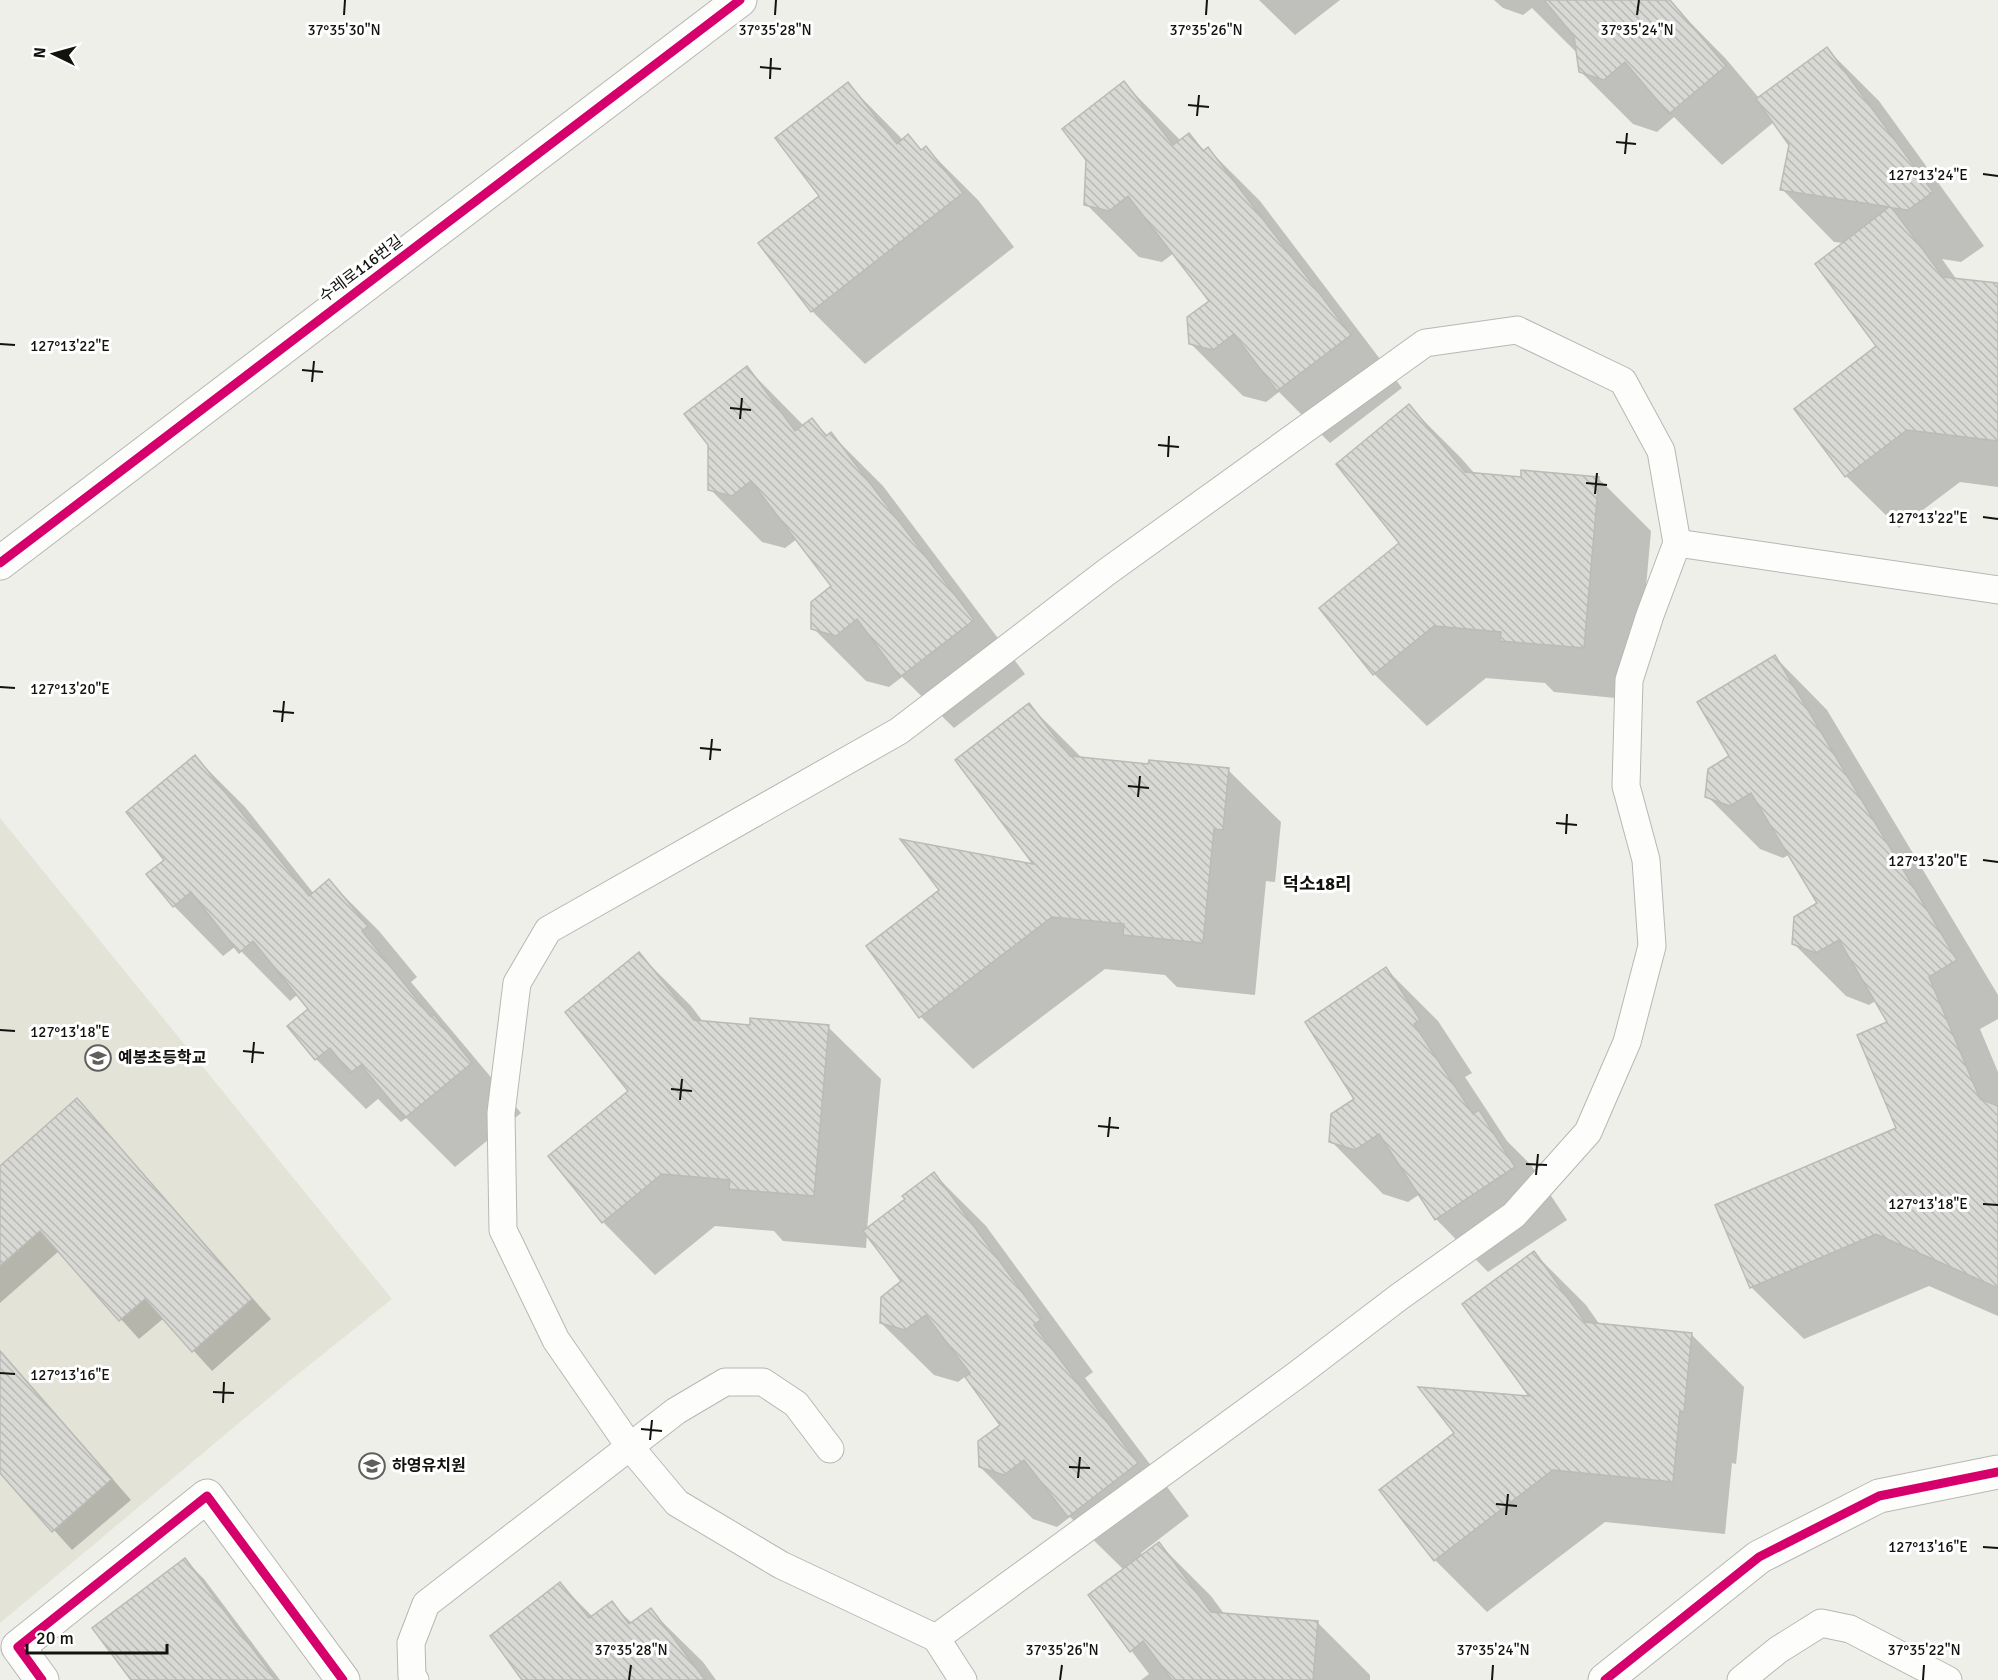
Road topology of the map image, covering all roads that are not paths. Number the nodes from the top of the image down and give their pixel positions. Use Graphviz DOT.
graph roads {
  1 [pos="740,0"];
  2 [pos="1677,543"];
  3 [pos="0,563"];
  4 [pos="1998,590"];
  5 [pos="630,1447"];
  6 [pos="830,1449"];
  7 [pos="1998,1472"];
  8 [pos="936,1638"];
  9 [pos="42,1680"];
  10 [pos="343,1680"];
  11 [pos="415,1680"];
  12 [pos="963,1680"];
  13 [pos="1605,1680"];
  14 [pos="1741,1680"];
  15 [pos="1948,1680"];
  1 -- 3 [label="street, 수레로116번길"];
  2 -- 4 [label="lane"];
  2 -- 5 [label="lane"];
  2 -- 8 [label="lane"];
  5 -- 6 [label="lane"];
  5 -- 8 [label="lane"];
  5 -- 11 [label="lane"];
  7 -- 13 [label="street"];
  8 -- 12 [label="lane"];
  9 -- 10 [label="street"];
  14 -- 15 [label="lane"];
}
